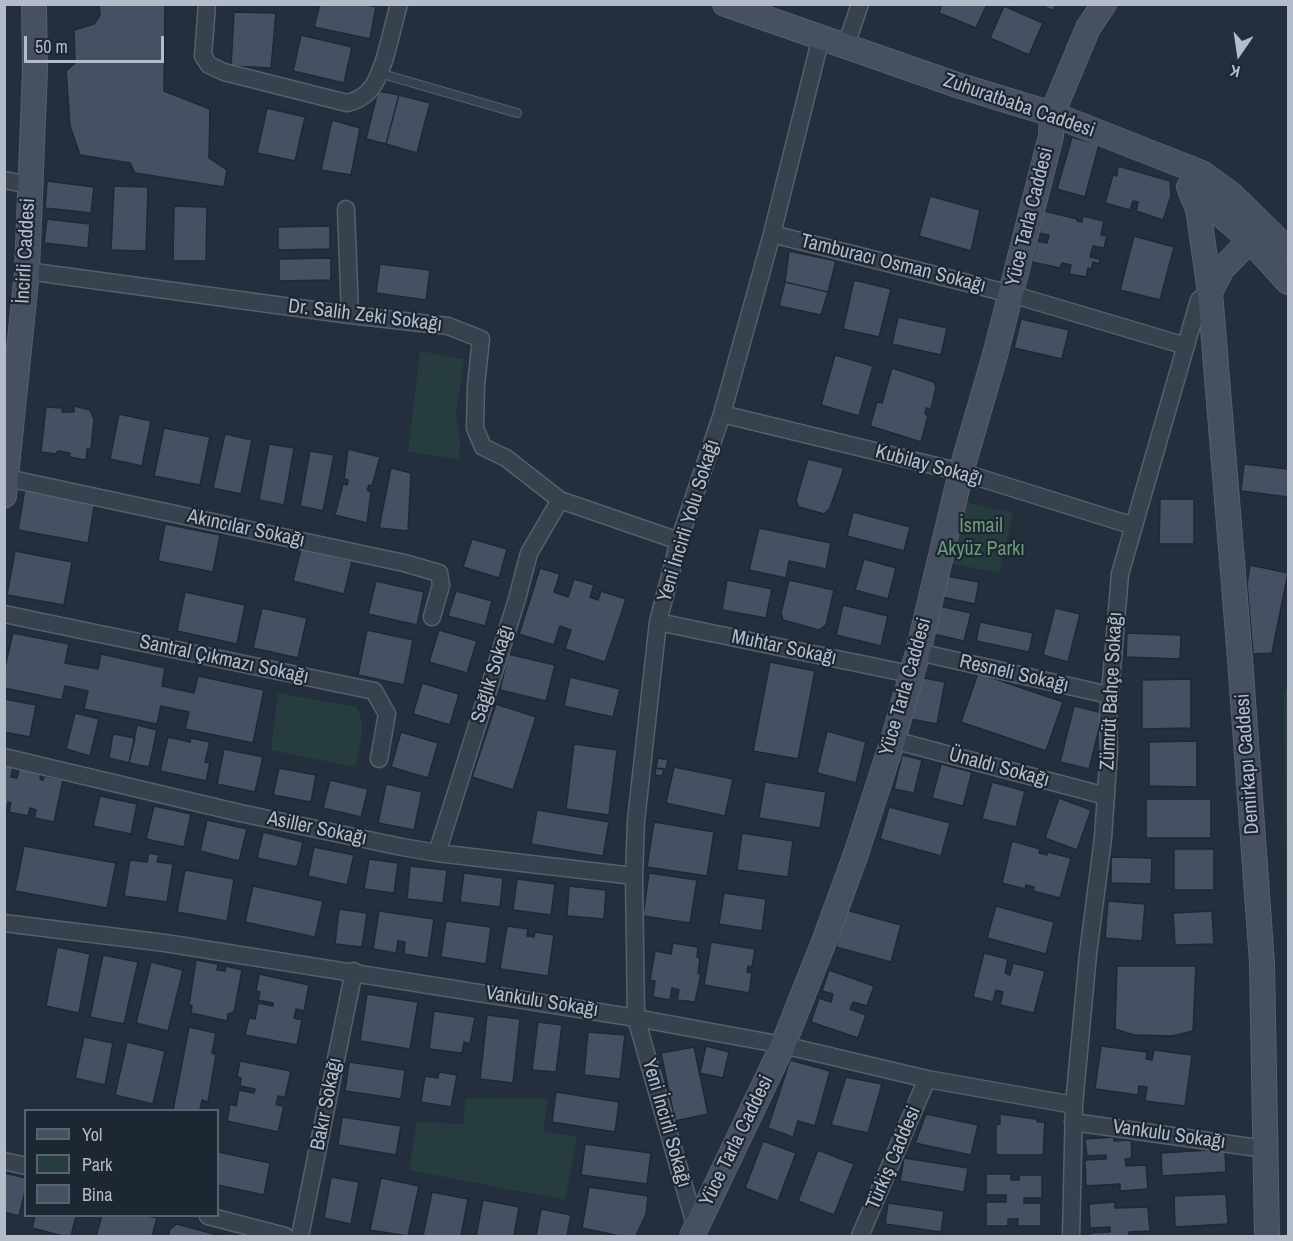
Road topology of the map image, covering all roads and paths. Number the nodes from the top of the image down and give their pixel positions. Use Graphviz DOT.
graph roads {
  1 [pos="34,4"];
  2 [pos="207,4"];
  3 [pos="399,4"];
  4 [pos="725,4"];
  5 [pos="860,4"];
  6 [pos="1104,4"];
  7 [pos="821,37"];
  8 [pos="846,45"];
  9 [pos="379,73"];
  10 [pos="517,112"];
  11 [pos="1052,114"];
  12 [pos="1172,161"];
  13 [pos="4,180"];
  14 [pos="29,184"];
  15 [pos="1189,187"];
  16 [pos="346,209"];
  17 [pos="1228,219"];
  18 [pos="1256,228"];
  19 [pos="772,234"];
  20 [pos="1288,250"];
  21 [pos="1205,258"];
  22 [pos="27,271"];
  23 [pos="1288,282"];
  24 [pos="1210,292"];
  25 [pos="1011,294"];
  26 [pos="350,315"];
  27 [pos="1186,346"];
  28 [pos="9,404"];
  29 [pos="722,414"];
  30 [pos="961,472"];
  31 [pos="6,487"];
  32 [pos="561,500"];
  33 [pos="1134,526"];
  34 [pos="679,541"];
  35 [pos="4,614"];
  36 [pos="432,617"];
  37 [pos="658,622"];
  38 [pos="914,663"];
  39 [pos="1109,695"];
  40 [pos="893,741"];
  41 [pos="4,757"];
  42 [pos="379,759"];
  43 [pos="1106,796"];
  44 [pos="436,853"];
  45 [pos="634,876"];
  46 [pos="4,923"];
  47 [pos="354,971"];
  48 [pos="636,1018"];
  49 [pos="783,1045"];
  50 [pos="927,1079"];
  51 [pos="1074,1105"];
  52 [pos="1073,1122"];
  53 [pos="1265,1149"];
  54 [pos="4,1161"];
  55 [pos="24,1166"];
  56 [pos="215,1217"];
  57 [pos="694,1232"];
  58 [pos="285,1236"];
  59 [pos="300,1236"];
  60 [pos="860,1236"];
  61 [pos="1071,1236"];
  62 [pos="1267,1236"];
  1 -- 14 [label="street, İncirli Caddesi"];
  2 -- 9 [label="street"];
  3 -- 9 [label="street"];
  4 -- 7 [label="street, Zuhuratbaba Caddesi"];
  5 -- 8 [label="street"];
  6 -- 11 [label="street, Yüce Tarla Caddesi"];
  7 -- 8 [label="street, Zuhuratbaba Caddesi"];
  7 -- 19 [label="street, Yeni İncirli Yolu Sokağı"];
  8 -- 11 [label="street, Zuhuratbaba Caddesi"];
  9 -- 10 [label="lane"];
  11 -- 12 [label="street, Zuhuratbaba Caddesi"];
  11 -- 25 [label="street, Yüce Tarla Caddesi"];
  12 -- 15 [label="street"];
  12 -- 18 [label="street, Zuhuratbaba Caddesi"];
  13 -- 14 [label="street"];
  14 -- 22 [label="street, İncirli Caddesi"];
  15 -- 17 [label="street"];
  15 -- 21 [label="street, Demirkapı Caddesi"];
  16 -- 26 [label="street"];
  17 -- 18 [label="street"];
  17 -- 21 [label="street"];
  18 -- 20 [label="street, Zuhuratbaba Caddesi"];
  18 -- 23 [label="street"];
  18 -- 24 [label="street"];
  19 -- 25 [label="street, Tamburacı Osman Sokağı"];
  19 -- 29 [label="street, Yeni İncirli Yolu Sokağı"];
  21 -- 24 [label="street, Demirkapı Caddesi"];
  22 -- 26 [label="street, Dr. Salih Zeki Sokağı"];
  22 -- 28 [label="street, İncirli Caddesi"];
  24 -- 27 [label="street, Zümrüt Bahçe Sokağı"];
  24 -- 53 [label="street, Demirkapı Caddesi"];
  25 -- 27 [label="street, Tamburacı Osman Sokağı"];
  25 -- 30 [label="street, Yüce Tarla Caddesi"];
  26 -- 32 [label="street, Dr. Salih Zeki Sokağı"];
  27 -- 33 [label="street, Zümrüt Bahçe Sokağı"];
  28 -- 31 [label="street, İncirli Caddesi"];
  29 -- 30 [label="street, Kubilay Sokağı"];
  29 -- 34 [label="street, Yeni İncirli Yolu Sokağı"];
  30 -- 33 [label="street, Kubilay Sokağı"];
  30 -- 38 [label="street, Yüce Tarla Caddesi"];
  31 -- 36 [label="street, Akıncılar Sokağı"];
  32 -- 34 [label="street, Dr. Salih Zeki Sokağı"];
  32 -- 44 [label="street, Sağlık Sokağı"];
  33 -- 39 [label="street, Zümrüt Bahçe Sokağı"];
  34 -- 37 [label="street, Yeni İncirli Yolu Sokağı"];
  35 -- 42 [label="street, Santral Çıkmazı Sokağı"];
  37 -- 38 [label="street, Muhtar Sokağı"];
  37 -- 45 [label="street, Yeni İncirli Yolu Sokağı"];
  38 -- 39 [label="street, Resneli Sokağı"];
  38 -- 40 [label="street, Yüce Tarla Caddesi"];
  39 -- 43 [label="street, Zümrüt Bahçe Sokağı"];
  40 -- 43 [label="street, Ünaldı Sokağı"];
  40 -- 49 [label="street, Yüce Tarla Caddesi"];
  41 -- 44 [label="street, Asiller Sokağı"];
  43 -- 51 [label="street, Zümrüt Bahçe Sokağı"];
  44 -- 45 [label="street, Asiller Sokağı"];
  45 -- 48 [label="street, Yeni İncirli Yolu Sokağı"];
  46 -- 47 [label="street, Vankulu Sokağı"];
  47 -- 48 [label="street, Vankulu Sokağı"];
  47 -- 59 [label="street, Bakır Sokağı"];
  48 -- 49 [label="street, Vankulu Sokağı"];
  48 -- 57 [label="street, Yeni İncirli Sokağı"];
  49 -- 50 [label="street, Vankulu Sokağı"];
  49 -- 57 [label="street, Yüce Tarla Caddesi"];
  50 -- 51 [label="street, Vankulu Sokağı"];
  50 -- 60 [label="street, Türkiş Caddesi"];
  51 -- 52 [label="street, Zümrüt Bahçe Sokağı"];
  52 -- 53 [label="street, Vankulu Sokağı"];
  52 -- 61 [label="street, Zümrüt Bahçe Sokağı"];
  53 -- 62 [label="street, Demirkapı Caddesi"];
  54 -- 55 [label="street"];
  56 -- 58 [label="street"];
}
